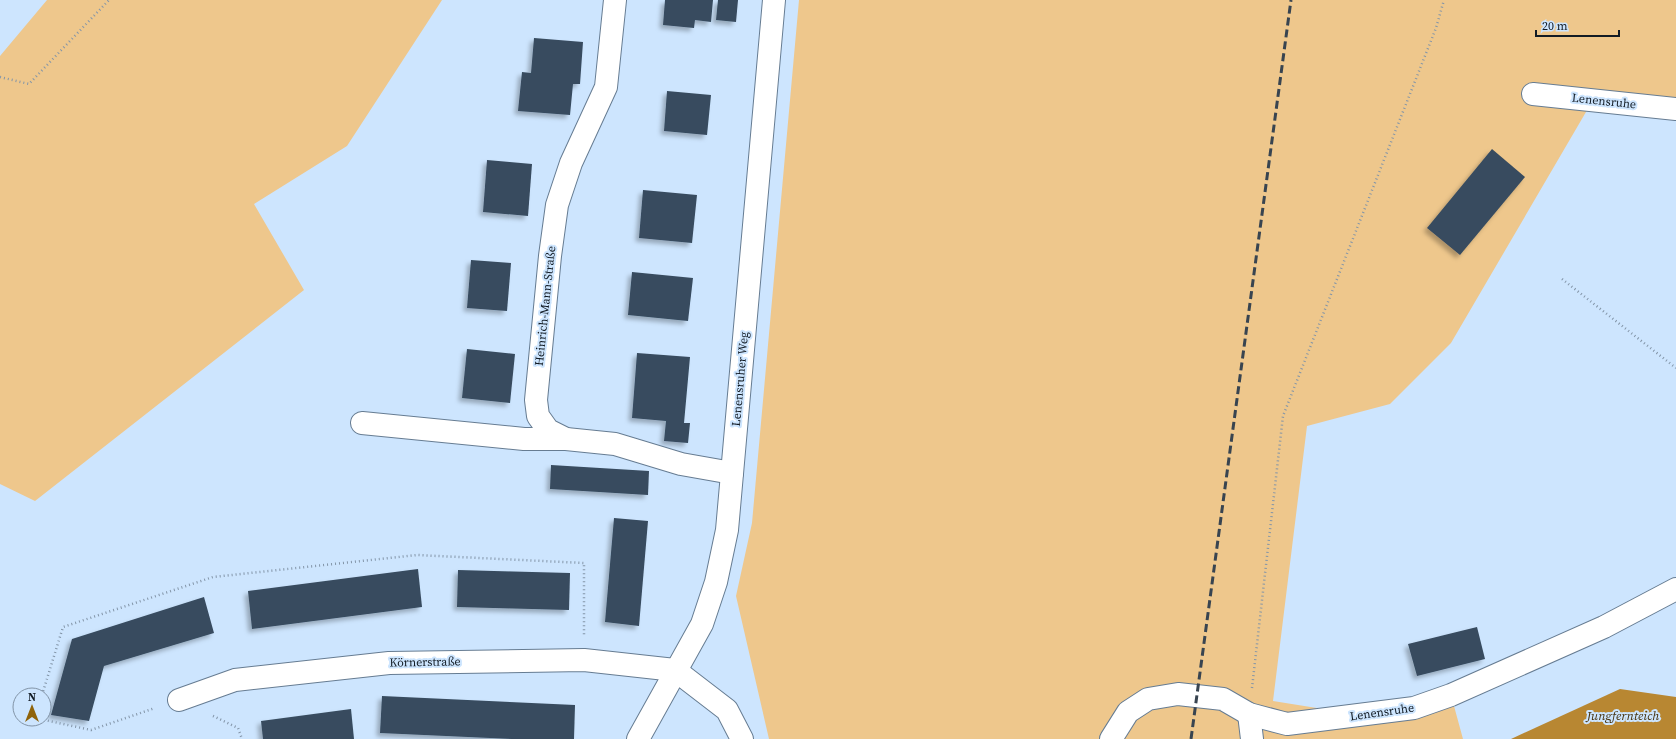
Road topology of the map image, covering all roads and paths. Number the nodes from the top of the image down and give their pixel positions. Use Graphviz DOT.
graph roads {
  1 [pos="109,0"];
  2 [pos="615,0"];
  3 [pos="774,0"];
  4 [pos="1444,0"];
  5 [pos="0,77"];
  6 [pos="1533,94"];
  7 [pos="1676,109"];
  8 [pos="1562,279"];
  9 [pos="1676,368"];
  10 [pos="362,423"];
  11 [pos="566,439"];
  12 [pos="732,473"];
  13 [pos="1676,589"];
  14 [pos="584,660"];
  15 [pos="675,670"];
  16 [pos="44,687"];
  17 [pos="179,700"];
  18 [pos="1249,714"];
  19 [pos="52,722"];
  20 [pos="638,739"];
  21 [pos="742,739"];
  22 [pos="1111,739"];
  23 [pos="1252,739"];
  1 -- 5 [label="path"];
  2 -- 11 [label="street, Heinrich-Mann-Straße"];
  3 -- 12 [label="street, Lenensruher Weg"];
  4 -- 18 [label="path"];
  6 -- 7 [label="street, Lenensruhe"];
  8 -- 9 [label="path"];
  10 -- 11 [label="street"];
  11 -- 12 [label="street, Heinrich-Mann-Straße"];
  12 -- 15 [label="street, Lenensruher Weg"];
  13 -- 18 [label="street, Lenensruhe"];
  14 -- 15 [label="street, Körnerstraße"];
  14 -- 16 [label="path"];
  14 -- 17 [label="street, Körnerstraße"];
  15 -- 20 [label="street, Lenensruher Weg"];
  15 -- 21 [label="street"];
  17 -- 19 [label="path"];
  18 -- 22 [label="street, Lenensruhe"];
  18 -- 23 [label="street"];
}
